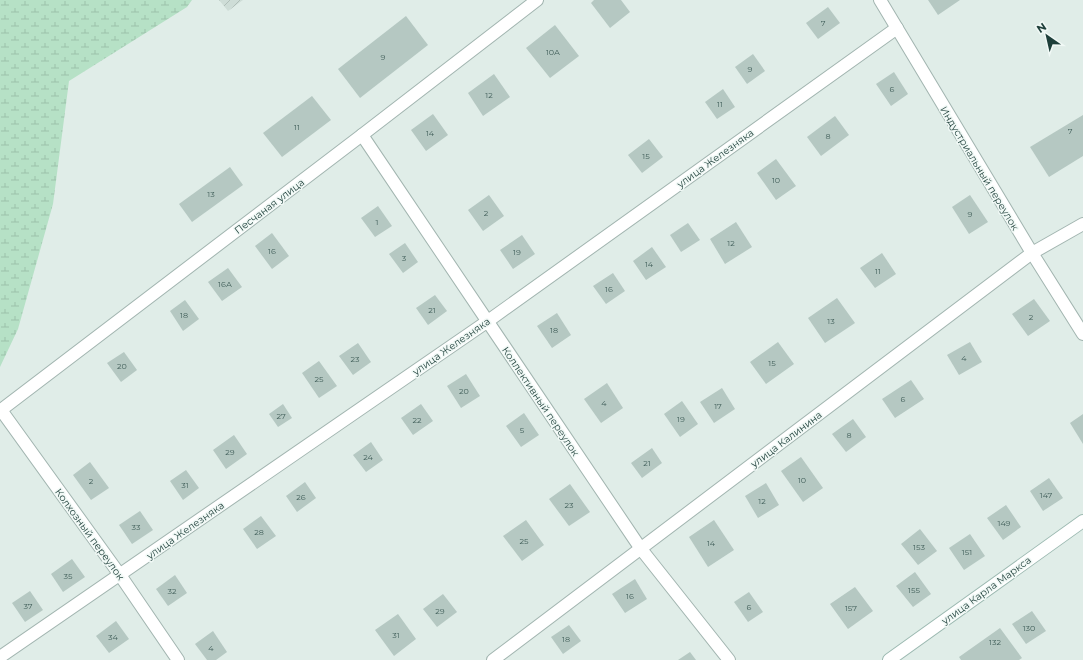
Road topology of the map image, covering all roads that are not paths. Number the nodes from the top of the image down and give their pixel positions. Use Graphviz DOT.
graph roads {
  1 [pos="537,0"];
  2 [pos="880,0"];
  3 [pos="897,28"];
  4 [pos="362,135"];
  5 [pos="1083,224"];
  6 [pos="1032,253"];
  7 [pos="488,321"];
  8 [pos="1083,334"];
  9 [pos="1,410"];
  10 [pos="1083,521"];
  11 [pos="641,549"];
  12 [pos="120,575"];
  13 [pos="0,657"];
  14 [pos="178,660"];
  15 [pos="493,660"];
  16 [pos="729,660"];
  17 [pos="889,660"];
  1 -- 4 [label="street, Песчаная улица"];
  2 -- 3 [label="street, Индустриальный переулок"];
  3 -- 6 [label="street, Индустриальный переулок"];
  3 -- 7 [label="street, улица Железняка"];
  4 -- 7 [label="street, Коллективный переулок"];
  4 -- 9 [label="street, Песчаная улица"];
  5 -- 6 [label="street, улица Калинина"];
  6 -- 8 [label="street, Индустриальный переулок"];
  6 -- 11 [label="street, улица Калинина"];
  7 -- 11 [label="street, Коллективный переулок"];
  7 -- 12 [label="street, улица Железняка"];
  9 -- 12 [label="street, Колхозный переулок"];
  10 -- 17 [label="street, улица Карла Маркса"];
  11 -- 15 [label="street, улица Калинина"];
  11 -- 16 [label="street, Коллективный переулок"];
  12 -- 13 [label="street, улица Железняка"];
  12 -- 14 [label="street, Колхозный переулок"];
}
